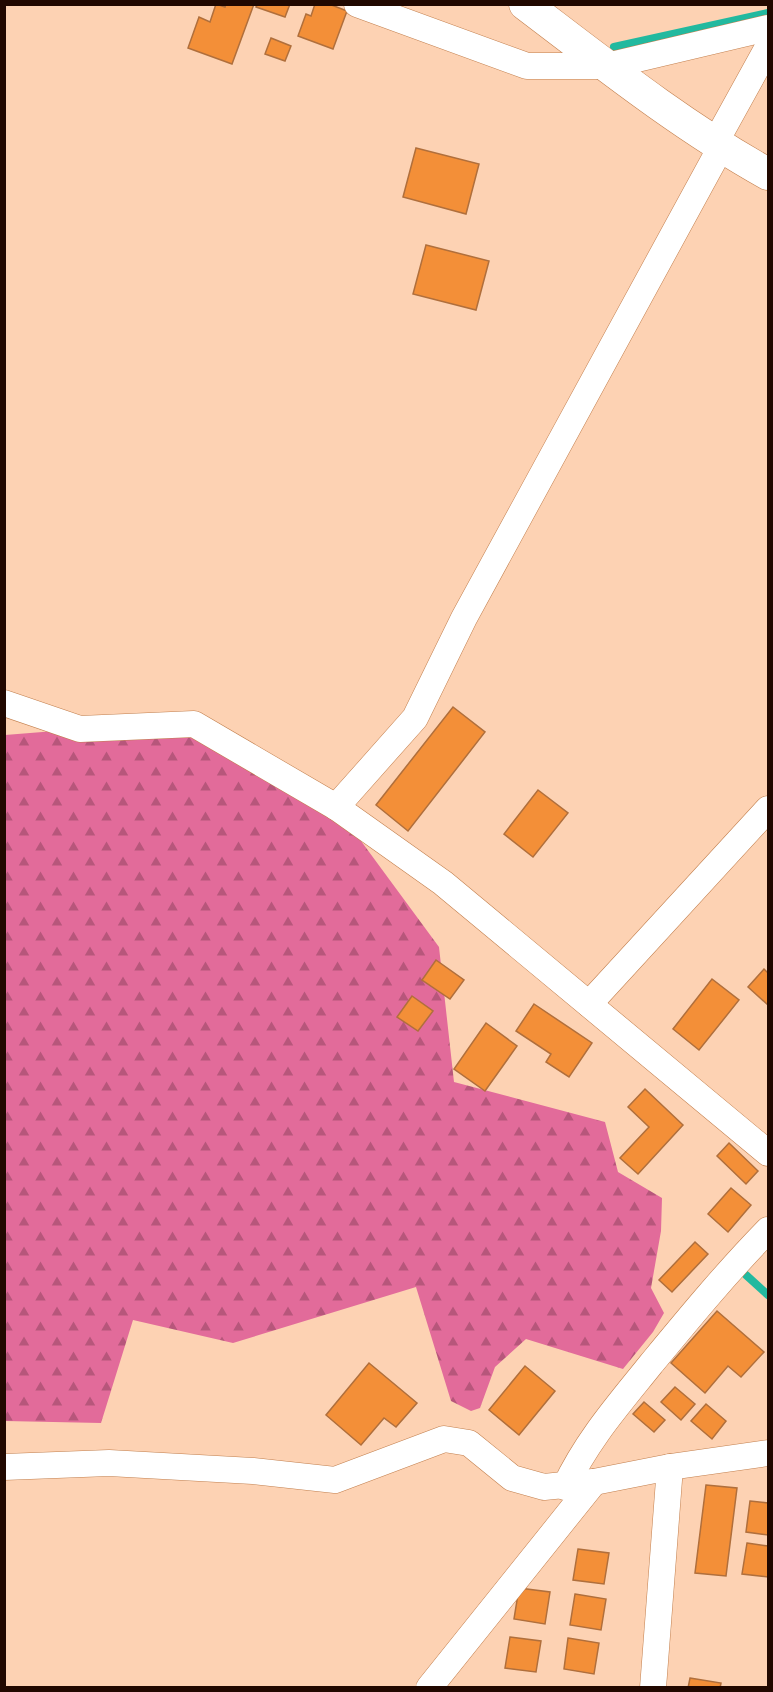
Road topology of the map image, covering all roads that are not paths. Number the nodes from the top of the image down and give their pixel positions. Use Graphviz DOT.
graph roads {
  1 [pos="357,4"];
  2 [pos="525,4"];
  3 [pos="768,28"];
  4 [pos="768,47"];
  5 [pos="607,66"];
  6 [pos="718,145"];
  7 [pos="768,174"];
  8 [pos="4,703"];
  9 [pos="336,807"];
  10 [pos="768,809"];
  11 [pos="589,1004"];
  12 [pos="768,1154"];
  13 [pos="768,1230"];
  14 [pos="768,1453"];
  15 [pos="4,1467"];
  16 [pos="670,1467"];
  17 [pos="594,1482"];
  18 [pos="565,1487"];
  19 [pos="429,1688"];
  20 [pos="653,1688"];
  1 -- 5 [label="street"];
  2 -- 5 [label="street"];
  3 -- 5 [label="street"];
  4 -- 6 [label="street"];
  5 -- 6 [label="street"];
  6 -- 7 [label="street"];
  6 -- 9 [label="street"];
  8 -- 9 [label="street"];
  9 -- 11 [label="street"];
  10 -- 11 [label="street"];
  11 -- 12 [label="street"];
  13 -- 18 [label="street"];
  14 -- 16 [label="street"];
  15 -- 18 [label="street"];
  16 -- 17 [label="street"];
  16 -- 20 [label="street"];
  17 -- 18 [label="street"];
  17 -- 19 [label="street"];
}
